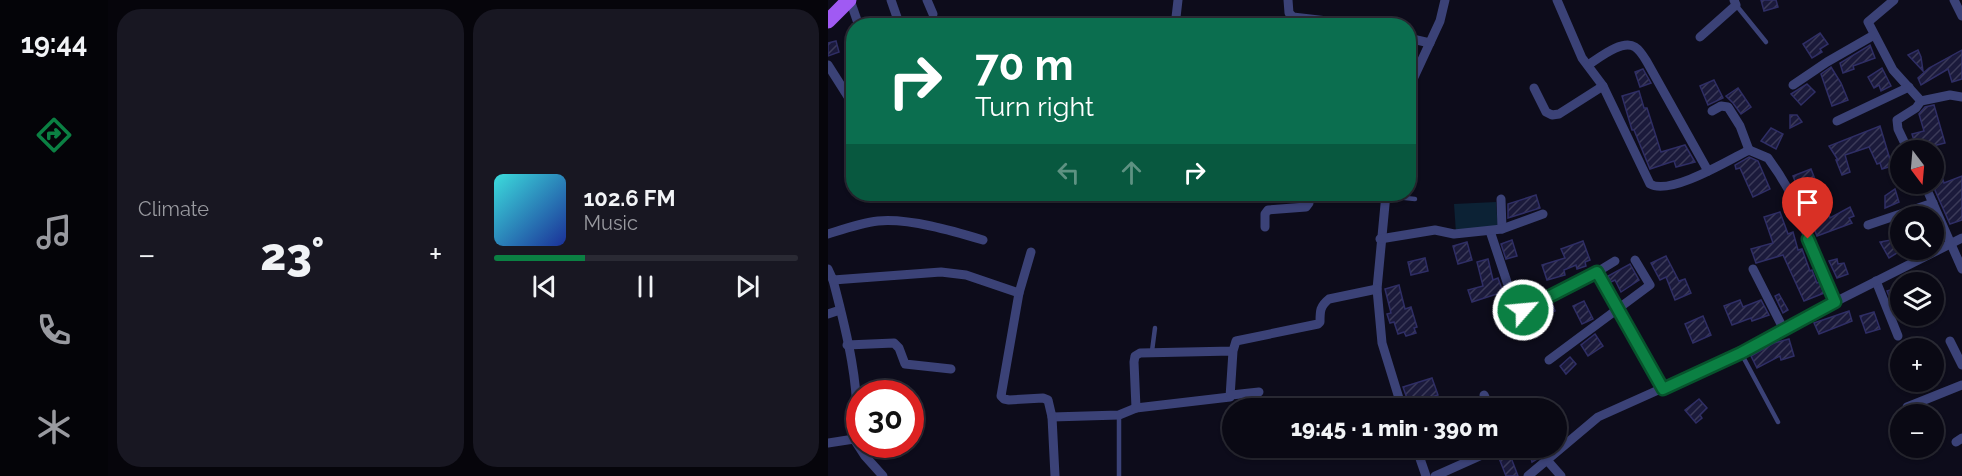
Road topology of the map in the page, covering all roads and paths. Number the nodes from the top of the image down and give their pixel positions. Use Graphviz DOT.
graph roads {
  1 [pos="849,0"];
  2 [pos="891,0"];
  3 [pos="927,0"];
  4 [pos="1178,0"];
  5 [pos="1288,0"];
  6 [pos="1445,0"];
  7 [pos="1557,0"];
  8 [pos="1894,0"];
  9 [pos="1735,3"];
  10 [pos="933,14"];
  11 [pos="829,16"];
  12 [pos="856,18"];
  13 [pos="897,18"];
  14 [pos="1176,18"];
  15 [pos="1294,18"];
  16 [pos="1874,35"];
  17 [pos="1700,37"];
  18 [pos="1416,40"];
  19 [pos="1766,42"];
  20 [pos="1430,43"];
  21 [pos="828,65"];
  22 [pos="1588,65"];
  23 [pos="1416,73"];
  24 [pos="1793,85"];
  25 [pos="1603,86"];
  26 [pos="1909,87"];
  27 [pos="1534,88"];
  28 [pos="846,93"];
  29 [pos="1962,97"];
  30 [pos="1921,101"];
  31 [pos="1712,111"];
  32 [pos="1837,121"];
  33 [pos="1903,140"];
  34 [pos="1749,150"];
  35 [pos="1708,171"];
  36 [pos="1929,194"];
  37 [pos="1501,199"];
  38 [pos="1310,201"];
  39 [pos="1385,201"];
  40 [pos="1933,203"];
  41 [pos="1543,214"];
  42 [pos="1868,225"];
  43 [pos="1265,227"];
  44 [pos="1502,229"];
  45 [pos="1490,231"];
  46 [pos="828,234"];
  47 [pos="1962,238"];
  48 [pos="1380,239"];
  49 [pos="983,240"];
  50 [pos="1951,244"];
  51 [pos="1031,252"];
  52 [pos="1635,260"];
  53 [pos="1615,261"];
  54 [pos="828,269"];
  55 [pos="1753,269"];
  56 [pos="1962,269"];
  57 [pos="1597,272"];
  58 [pos="833,280"];
  59 [pos="1876,281"];
  60 [pos="1377,289"];
  61 [pos="1510,291"];
  62 [pos="1019,293"];
  63 [pos="1835,302"];
  64 [pos="1618,308"];
  65 [pos="840,310"];
  66 [pos="1523,310"];
  67 [pos="828,314"];
  68 [pos="1155,328"];
  69 [pos="1784,330"];
  70 [pos="1898,336"];
  71 [pos="1950,340"];
  72 [pos="847,345"];
  73 [pos="1152,351"];
  74 [pos="1233,351"];
  75 [pos="1741,353"];
  76 [pos="1549,360"];
  77 [pos="1962,365"];
  78 [pos="951,369"];
  79 [pos="853,380"];
  80 [pos="1962,385"];
  81 [pos="1663,389"];
  82 [pos="1259,392"];
  83 [pos="1231,395"];
  84 [pos="1484,395"];
  85 [pos="1399,398"];
  86 [pos="1485,398"];
  87 [pos="1914,404"];
  88 [pos="1136,408"];
  89 [pos="1119,415"];
  90 [pos="1052,417"];
  91 [pos="1779,422"];
  92 [pos="846,440"];
  93 [pos="828,443"];
  94 [pos="867,458"];
  95 [pos="1420,458"];
  96 [pos="1475,458"];
  97 [pos="1546,459"];
  98 [pos="883,476"];
  99 [pos="1055,476"];
  100 [pos="1119,476"];
  101 [pos="1426,476"];
  102 [pos="1435,476"];
  103 [pos="1528,476"];
  104 [pos="1561,476"];
  1 -- 11 [label="main road"];
  1 -- 12 [label="street"];
  2 -- 13 [label="street"];
  3 -- 10 [label="street"];
  4 -- 14 [label="street"];
  5 -- 15 [label="street"];
  6 -- 20 [label="street"];
  7 -- 22 [label="street"];
  8 -- 16 [label="street"];
  9 -- 17 [label="street"];
  9 -- 19 [label="lane"];
  16 -- 24 [label="street"];
  16 -- 26 [label="street"];
  18 -- 20 [label="street"];
  20 -- 23 [label="street"];
  21 -- 28 [label="street"];
  22 -- 25 [label="street"];
  22 -- 35 [label="street"];
  25 -- 27 [label="street"];
  25 -- 35 [label="street"];
  26 -- 30 [label="street"];
  26 -- 32 [label="street"];
  29 -- 30 [label="street"];
  30 -- 33 [label="street"];
  31 -- 34 [label="street"];
  34 -- 35 [label="street"];
  34 -- 63 [label="street"];
  36 -- 40 [label="street"];
  37 -- 44 [label="street"];
  38 -- 43 [label="street"];
  39 -- 48 [label="street"];
  40 -- 42 [label="street"];
  40 -- 50 [label="street"];
  41 -- 44 [label="street"];
  44 -- 45 [label="street"];
  45 -- 48 [label="street"];
  45 -- 61 [label="street"];
  46 -- 49 [label="street"];
  47 -- 50 [label="street"];
  48 -- 60 [label="street"];
  50 -- 56 [label="street"];
  50 -- 59 [label="street"];
  51 -- 62 [label="street"];
  52 -- 64 [label="street"];
  53 -- 57 [label="street"];
  54 -- 58 [label="street"];
  55 -- 69 [label="street"];
  57 -- 64 [label="street"];
  57 -- 66 [label="street"];
  58 -- 62 [label="street"];
  58 -- 65 [label="street"];
  59 -- 63 [label="street"];
  59 -- 70 [label="street"];
  60 -- 74 [label="street"];
  60 -- 85 [label="street"];
  62 -- 90 [label="street"];
  63 -- 69 [label="street"];
  64 -- 76 [label="street"];
  64 -- 81 [label="street"];
  65 -- 67 [label="street"];
  65 -- 72 [label="street"];
  68 -- 73 [label="lane"];
  69 -- 75 [label="street"];
  71 -- 77 [label="street"];
  72 -- 78 [label="street"];
  72 -- 79 [label="street"];
  73 -- 74 [label="street"];
  73 -- 88 [label="street"];
  74 -- 83 [label="street"];
  75 -- 81 [label="street"];
  75 -- 91 [label="lane"];
  80 -- 87 [label="street"];
  81 -- 97 [label="street"];
  82 -- 83 [label="street"];
  83 -- 88 [label="street"];
  84 -- 86 [label="street"];
  88 -- 89 [label="street"];
  89 -- 90 [label="street"];
  89 -- 100 [label="lane"];
  90 -- 99 [label="street"];
  92 -- 93 [label="street"];
  94 -- 98 [label="street"];
  95 -- 101 [label="street"];
  96 -- 102 [label="street"];
  97 -- 103 [label="street"];
  97 -- 104 [label="street"];
}
